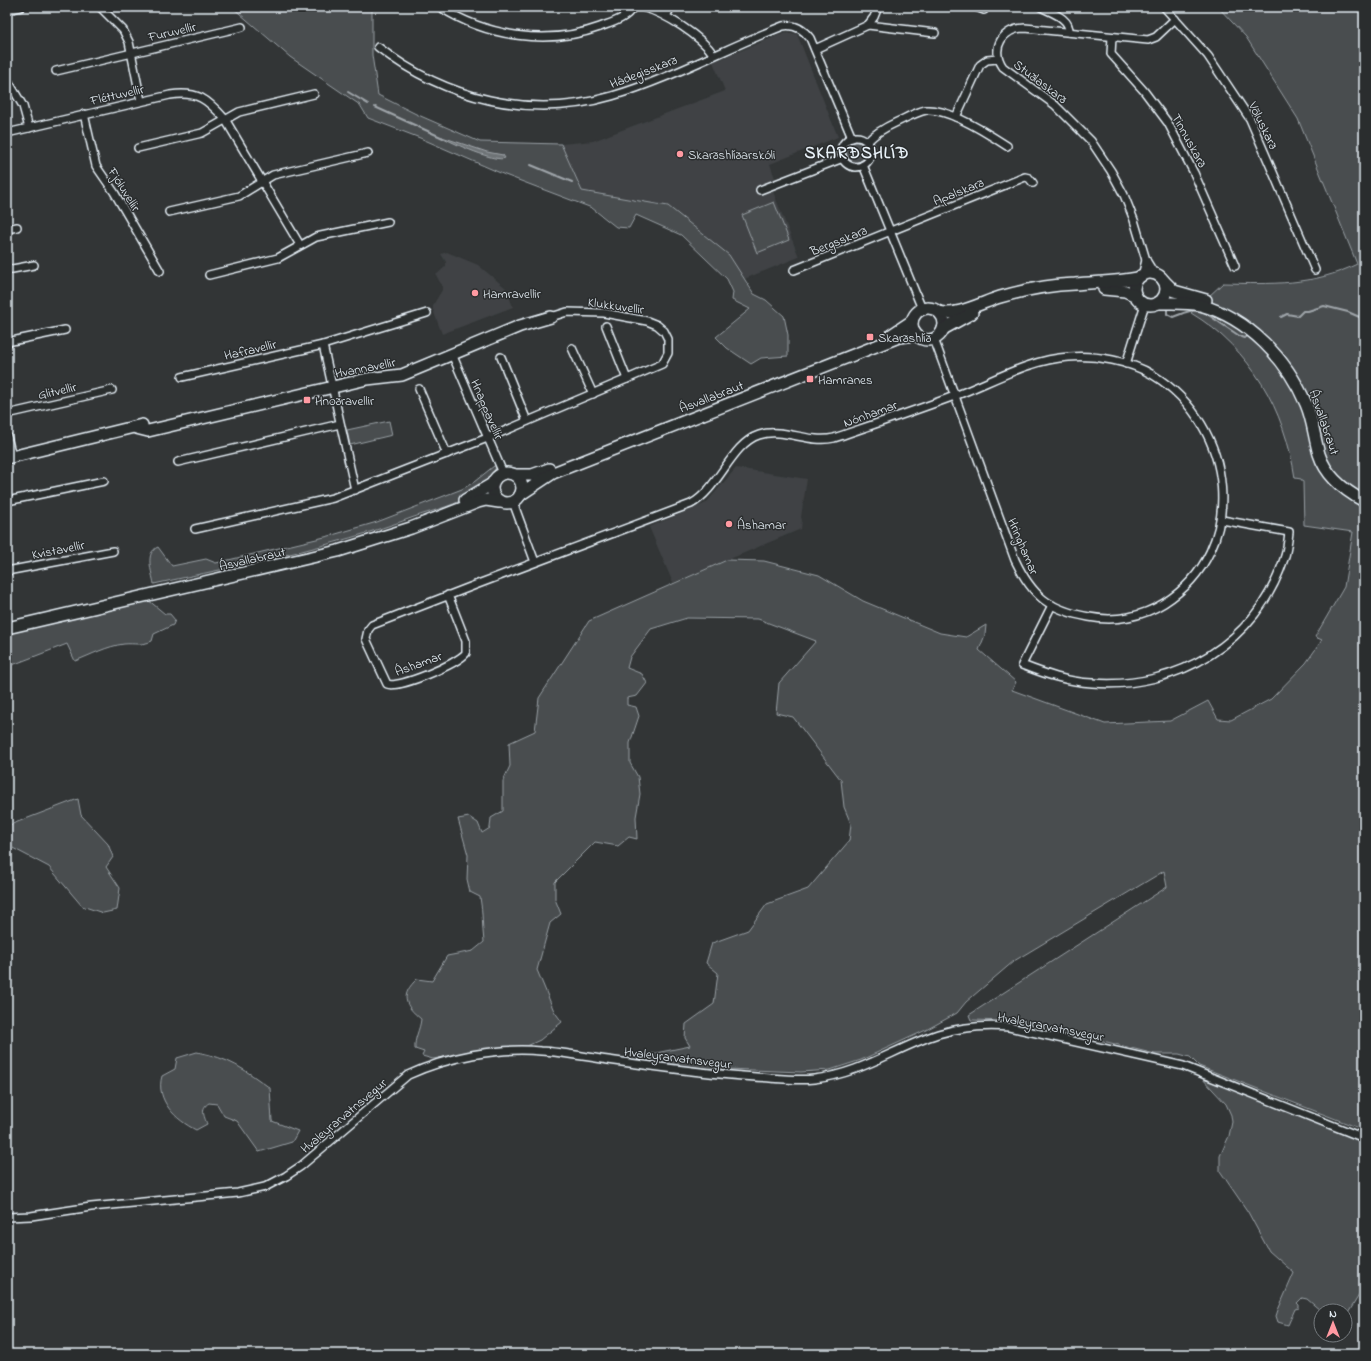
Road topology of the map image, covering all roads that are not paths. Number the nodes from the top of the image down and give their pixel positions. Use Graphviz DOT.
graph roads {
  1 [pos="21,7"];
  2 [pos="100,7"];
  3 [pos="440,7"];
  4 [pos="633,7"];
  5 [pos="642,7"];
  6 [pos="671,7"];
  7 [pos="878,7"];
  8 [pos="976,7"];
  9 [pos="1041,7"];
  10 [pos="1164,7"];
  11 [pos="7,10"];
  12 [pos="984,10"];
  13 [pos="666,16"];
  14 [pos="1175,19"];
  15 [pos="868,25"];
  16 [pos="242,27"];
  17 [pos="1069,32"];
  18 [pos="934,33"];
  19 [pos="1112,37"];
  20 [pos="378,47"];
  21 [pos="815,49"];
  22 [pos="132,53"];
  23 [pos="714,55"];
  24 [pos="998,59"];
  25 [pos="56,71"];
  26 [pos="7,79"];
  27 [pos="314,94"];
  28 [pos="141,101"];
  29 [pos="84,114"];
  30 [pos="956,117"];
  31 [pos="225,119"];
  32 [pos="29,128"];
  33 [pos="7,133"];
  34 [pos="852,138"];
  35 [pos="867,142"];
  36 [pos="1007,146"];
  37 [pos="138,148"];
  38 [pos="368,153"];
  39 [pos="842,158"];
  40 [pos="862,165"];
  41 [pos="261,182"];
  42 [pos="1033,183"];
  43 [pos="760,190"];
  44 [pos="168,212"];
  45 [pos="388,222"];
  46 [pos="17,227"];
  47 [pos="7,230"];
  48 [pos="891,232"];
  49 [pos="300,245"];
  50 [pos="1146,260"];
  51 [pos="34,265"];
  52 [pos="1234,266"];
  53 [pos="7,270"];
  54 [pos="794,270"];
  55 [pos="1315,270"];
  56 [pos="160,271"];
  57 [pos="1154,273"];
  58 [pos="209,275"];
  59 [pos="1140,277"];
  60 [pos="1164,281"];
  61 [pos="1136,296"];
  62 [pos="1158,303"];
  63 [pos="1145,304"];
  64 [pos="922,309"];
  65 [pos="939,312"];
  66 [pos="427,313"];
  67 [pos="555,315"];
  68 [pos="912,321"];
  69 [pos="606,326"];
  70 [pos="943,329"];
  71 [pos="65,330"];
  72 [pos="916,335"];
  73 [pos="934,339"];
  74 [pos="7,342"];
  75 [pos="323,345"];
  76 [pos="572,348"];
  77 [pos="452,354"];
  78 [pos="501,357"];
  79 [pos="1126,364"];
  80 [pos="182,377"];
  81 [pos="627,379"];
  82 [pos="332,387"];
  83 [pos="419,389"];
  84 [pos="112,390"];
  85 [pos="593,394"];
  86 [pos="954,396"];
  87 [pos="7,414"];
  88 [pos="527,421"];
  89 [pos="340,424"];
  90 [pos="7,436"];
  91 [pos="793,436"];
  92 [pos="488,438"];
  93 [pos="447,454"];
  94 [pos="9,457"];
  95 [pos="178,462"];
  96 [pos="502,473"];
  97 [pos="515,475"];
  98 [pos="104,481"];
  99 [pos="492,484"];
  100 [pos="355,490"];
  101 [pos="1364,495"];
  102 [pos="516,499"];
  103 [pos="7,501"];
  104 [pos="1364,501"];
  105 [pos="499,502"];
  106 [pos="1222,520"];
  107 [pos="195,529"];
  108 [pos="113,551"];
  109 [pos="535,562"];
  110 [pos="7,571"];
  111 [pos="448,596"];
  112 [pos="1052,605"];
  113 [pos="7,622"];
  114 [pos="7,628"];
  115 [pos="1364,1138"];
  116 [pos="7,1217"];
  1 -- 11 [label="street"];
  2 -- 22 [label="street"];
  3 -- 4 [label="street"];
  5 -- 13 [label="street"];
  6 -- 13 [label="street"];
  7 -- 15 [label="street"];
  8 -- 12 [label="street"];
  9 -- 17 [label="street"];
  10 -- 14 [label="street, Völuskarð"];
  13 -- 23 [label="street"];
  14 -- 19 [label="street, Stuðlaskarð"];
  14 -- 55 [label="street, Völuskarð"];
  15 -- 18 [label="street"];
  15 -- 21 [label="street"];
  16 -- 22 [label="street, Furuvellir"];
  17 -- 19 [label="street, Stuðlaskarð"];
  17 -- 24 [label="street, Stuðlaskarð"];
  19 -- 52 [label="street, Tinnuskarð"];
  20 -- 23 [label="street, Hádegisskarð"];
  21 -- 23 [label="street, Hádegisskarð"];
  21 -- 34 [label="street, Hádegisskarð"];
  22 -- 25 [label="street, Furuvellir"];
  22 -- 28 [label="street"];
  24 -- 30 [label="street"];
  24 -- 50 [label="street, Stuðlaskarð"];
  26 -- 32 [label="street"];
  27 -- 31 [label="street"];
  28 -- 29 [label="street, Fléttuvellir"];
  28 -- 31 [label="street, Fléttuvellir"];
  29 -- 32 [label="street, Fléttuvellir"];
  29 -- 56 [label="street, Fjóluvellir"];
  30 -- 35 [label="street"];
  30 -- 36 [label="street"];
  31 -- 37 [label="street"];
  31 -- 41 [label="street, Fléttuvellir"];
  32 -- 33 [label="street, Fléttuvellir"];
  34 -- 35 [label="street"];
  34 -- 39 [label="street"];
  35 -- 40 [label="street"];
  38 -- 41 [label="street"];
  39 -- 40 [label="street"];
  39 -- 43 [label="street"];
  40 -- 48 [label="street"];
  41 -- 44 [label="street"];
  41 -- 49 [label="street, Fléttuvellir"];
  42 -- 48 [label="street, Apalskarð"];
  45 -- 49 [label="street"];
  46 -- 47 [label="street"];
  48 -- 54 [label="street, Bergsskarð"];
  48 -- 64 [label="street"];
  49 -- 58 [label="street"];
  50 -- 57 [label="street, Stuðlaskarð"];
  50 -- 59 [label="street"];
  51 -- 53 [label="street"];
  57 -- 59 [label="main road"];
  57 -- 60 [label="main road"];
  59 -- 61 [label="main road"];
  59 -- 65 [label="main road"];
  60 -- 62 [label="main road"];
  60 -- 101 [label="main road, Ásvallabraut"];
  61 -- 63 [label="main road"];
  61 -- 70 [label="main road"];
  62 -- 63 [label="main road"];
  62 -- 104 [label="main road, Ásvallabraut"];
  63 -- 79 [label="street"];
  64 -- 65 [label="main road"];
  64 -- 68 [label="main road"];
  65 -- 70 [label="main road"];
  66 -- 75 [label="street, Hafravellir"];
  67 -- 77 [label="main road, Hvannavellir"];
  67 -- 81 [label="street, Klukkuvellir"];
  68 -- 72 [label="main road"];
  68 -- 97 [label="main road, Ásvallabraut"];
  69 -- 81 [label="street, Klukkuvellir"];
  70 -- 73 [label="main road"];
  71 -- 74 [label="street"];
  72 -- 73 [label="main road"];
  72 -- 102 [label="main road, Ásvallabraut"];
  73 -- 86 [label="street, Hringhamar"];
  75 -- 80 [label="street, Hafravellir"];
  75 -- 82 [label="street"];
  76 -- 85 [label="street"];
  77 -- 82 [label="main road, Hvannavellir"];
  77 -- 92 [label="street, Hnappavellir"];
  78 -- 88 [label="street"];
  79 -- 86 [label="street, Hringhamar"];
  79 -- 106 [label="street, Hringhamar"];
  81 -- 85 [label="street, Klukkuvellir"];
  82 -- 89 [label="street"];
  82 -- 94 [label="main road, Hvannavellir"];
  83 -- 93 [label="street"];
  84 -- 87 [label="street, Glitvellir"];
  85 -- 88 [label="street, Klukkuvellir"];
  86 -- 91 [label="street, Nónhamar"];
  86 -- 112 [label="street, Hringhamar"];
  88 -- 92 [label="street, Klukkuvellir"];
  89 -- 95 [label="street"];
  89 -- 100 [label="street"];
  90 -- 94 [label="street"];
  91 -- 109 [label="street, Áshamar"];
  92 -- 93 [label="street"];
  92 -- 96 [label="street, Hnappavellir"];
  93 -- 100 [label="street"];
  96 -- 97 [label="main road"];
  96 -- 99 [label="main road"];
  97 -- 102 [label="main road"];
  98 -- 103 [label="street"];
  99 -- 105 [label="main road"];
  99 -- 113 [label="main road, Ásvallabraut"];
  100 -- 107 [label="street"];
  102 -- 105 [label="main road"];
  102 -- 109 [label="street"];
  105 -- 114 [label="main road, Ásvallabraut"];
  106 -- 112 [label="street, Hringhamar"];
  106 -- 112 [label="street"];
  108 -- 110 [label="street, Kvistavellir"];
  109 -- 111 [label="street, Áshamar"];
  111 -- 111 [label="street, Áshamar"];
  115 -- 116 [label="street, Hvaleyrarvatnsvegur"];
}
